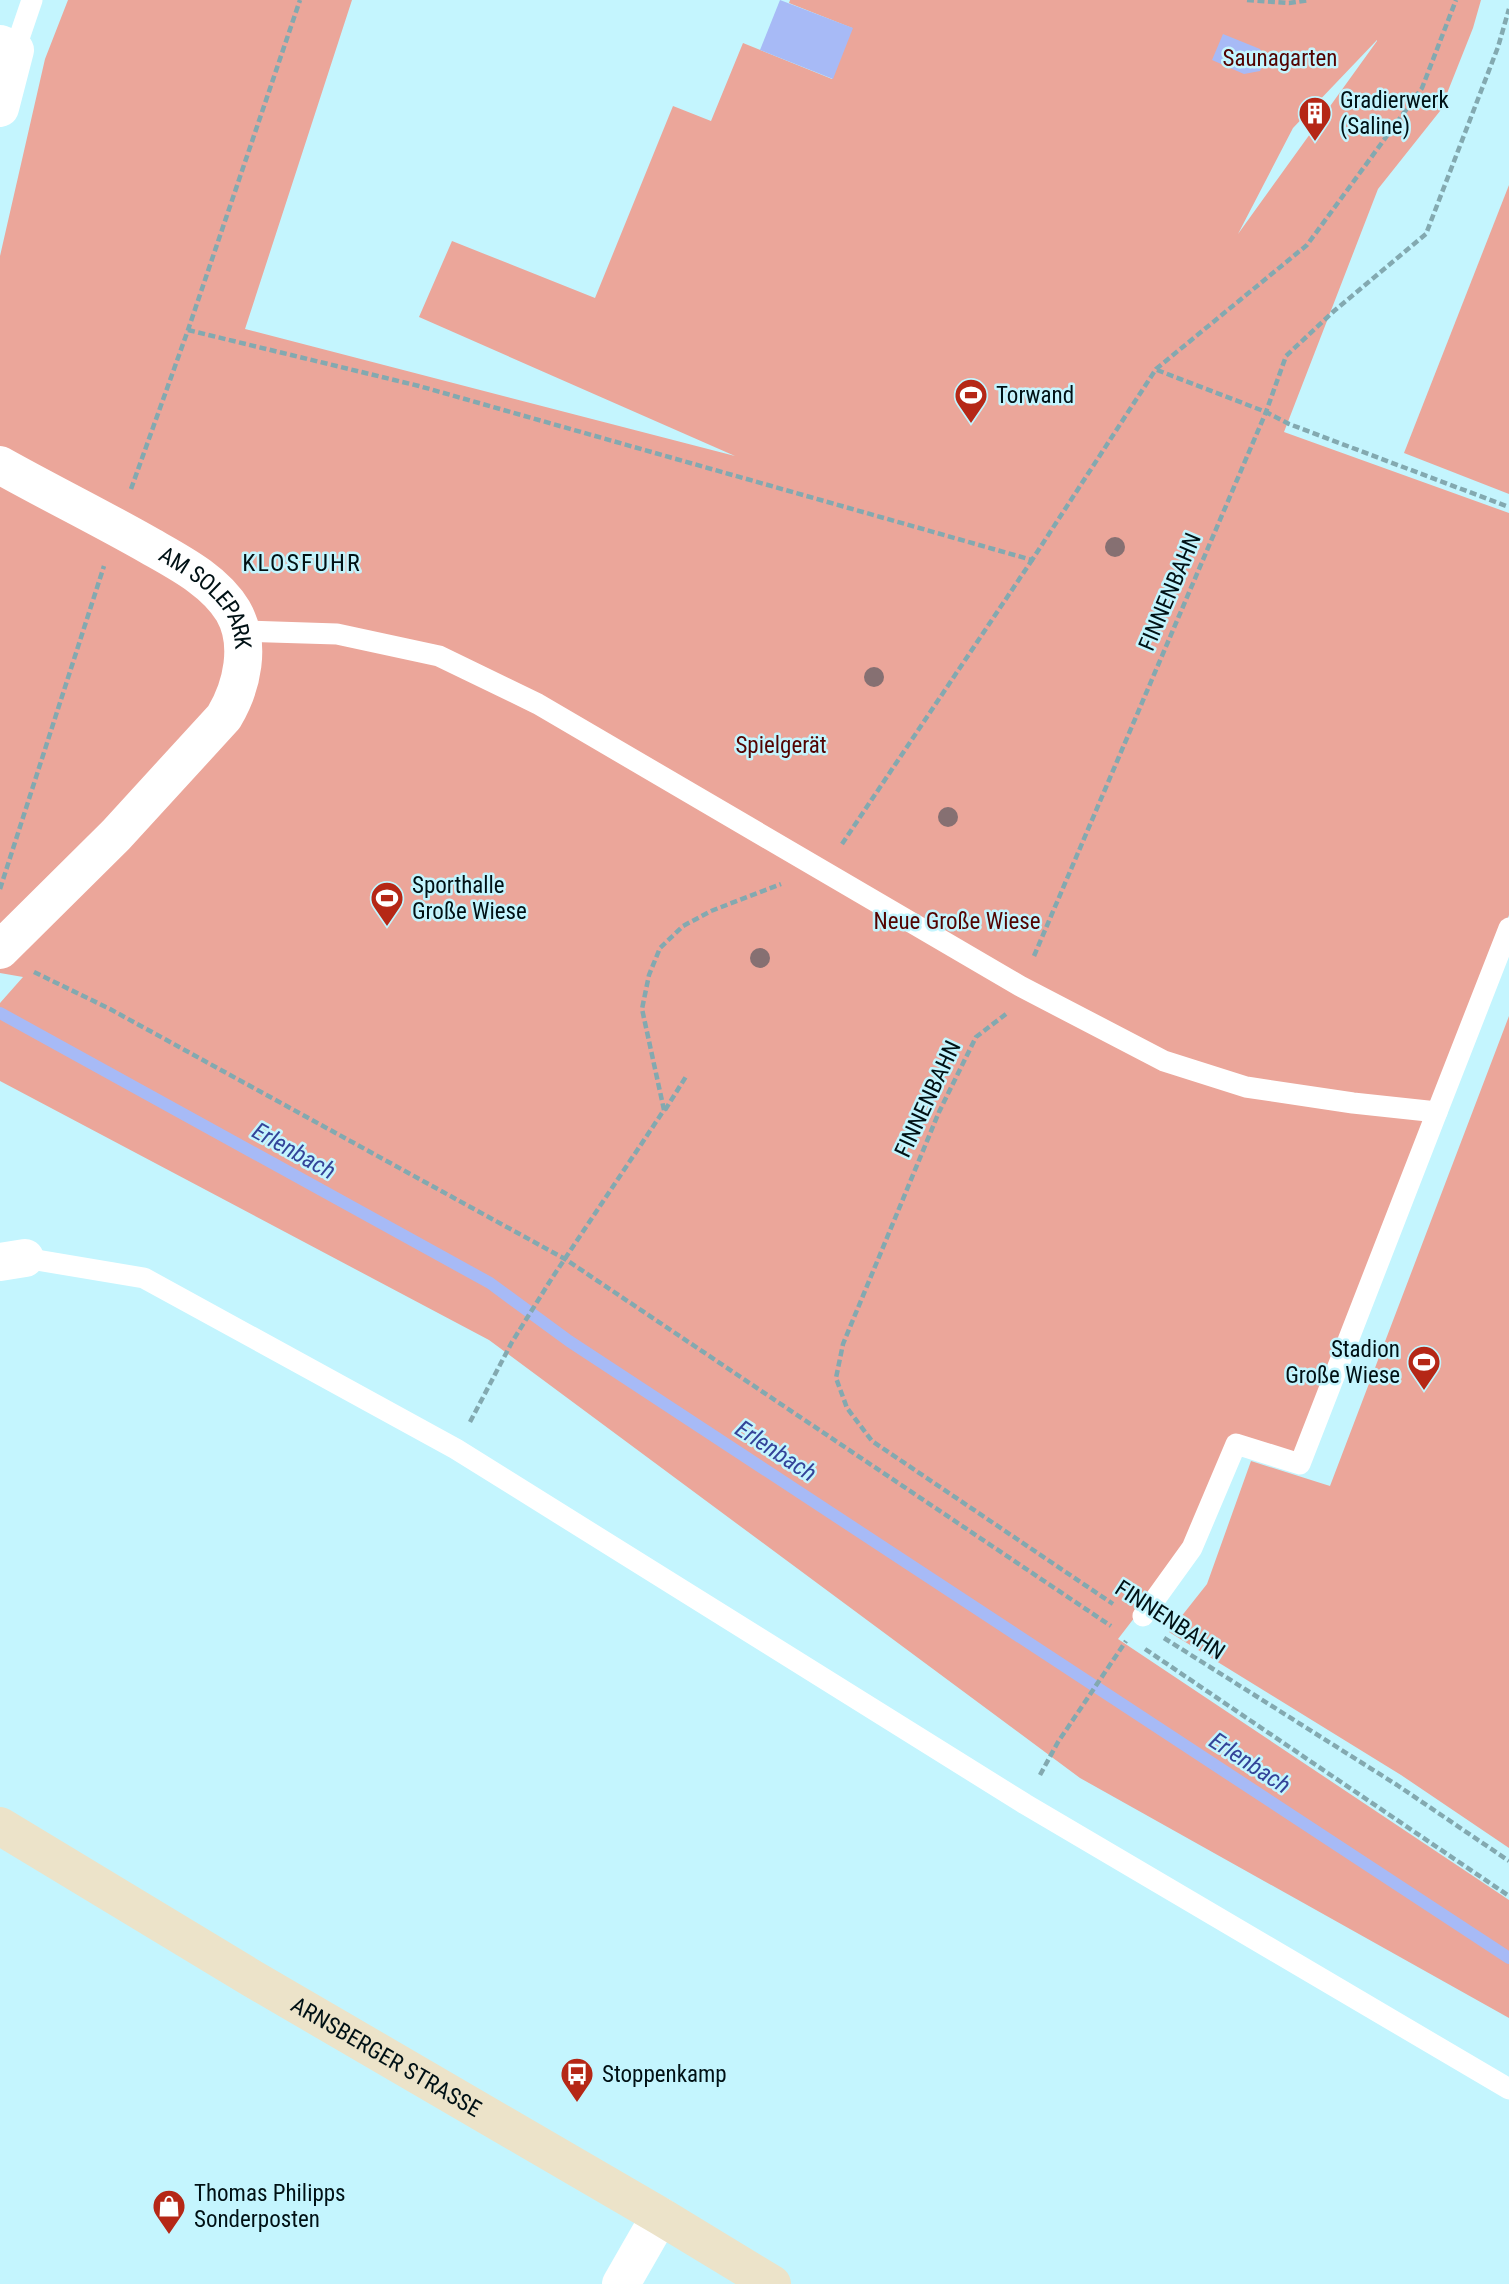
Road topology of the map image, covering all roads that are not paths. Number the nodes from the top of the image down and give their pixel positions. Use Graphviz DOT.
graph roads {
  1 [pos="33,0"];
  2 [pos="7,47"];
  3 [pos="0,108"];
  4 [pos="0,465"];
  5 [pos="242,631"];
  6 [pos="1509,928"];
  7 [pos="12,958"];
  8 [pos="1437,1112"];
  9 [pos="13,1260"];
  10 [pos="1143,1616"];
  11 [pos="0,1826"];
  12 [pos="1509,2089"];
  13 [pos="660,2216"];
  14 [pos="621,2284"];
  15 [pos="772,2284"];
  1 -- 2 [label="lane"];
  2 -- 3 [label="street"];
  4 -- 5 [label="street, AM SOLEPARK"];
  5 -- 7 [label="street, AM SOLEPARK"];
  5 -- 8 [label="lane"];
  6 -- 8 [label="lane"];
  8 -- 10 [label="lane"];
  9 -- 12 [label="lane"];
  11 -- 13 [label="street, ARNSBERGER STRASSE"];
  13 -- 14 [label="street"];
  13 -- 15 [label="street, ARNSBERGER STRASSE"];
}
